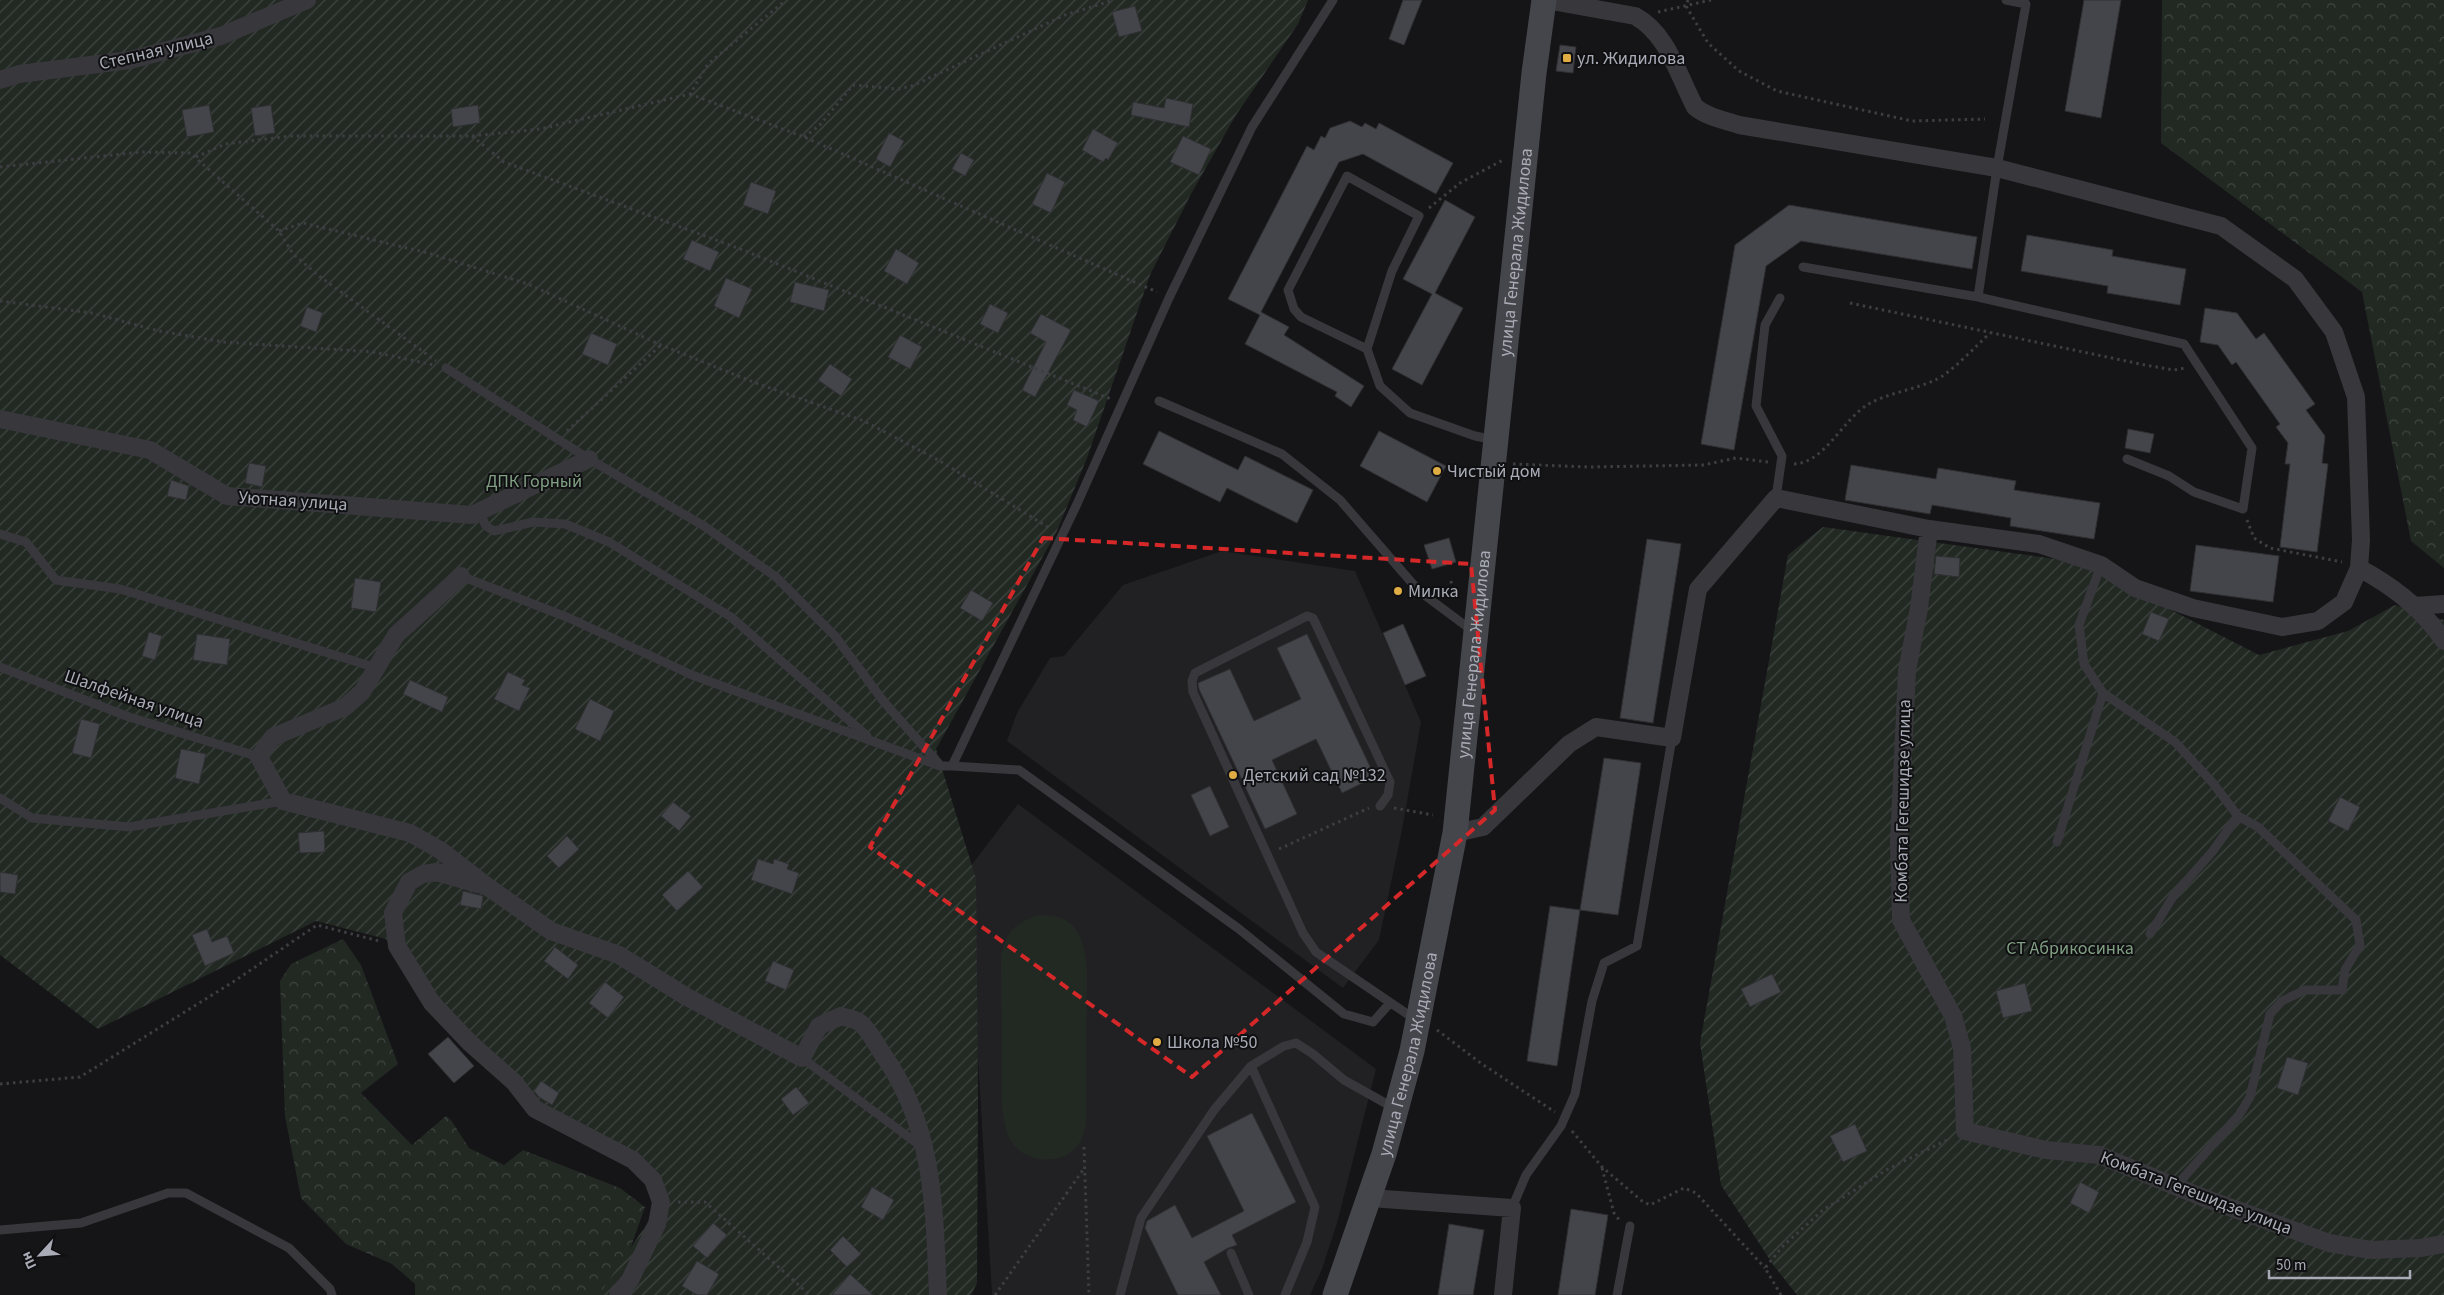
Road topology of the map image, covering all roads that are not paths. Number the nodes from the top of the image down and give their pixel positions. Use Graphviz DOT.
graph roads {
  1 [pos="307,0"];
  2 [pos="1333,0"];
  3 [pos="1545,0"];
  4 [pos="2006,0"];
  5 [pos="0,80"];
  6 [pos="1997,168"];
  7 [pos="1803,267"];
  8 [pos="1978,297"];
  9 [pos="1780,298"];
  10 [pos="1367,349"];
  11 [pos="446,368"];
  12 [pos="1159,401"];
  13 [pos="0,419"];
  14 [pos="1495,440"];
  15 [pos="589,459"];
  16 [pos="2128,459"];
  17 [pos="1776,498"];
  18 [pos="479,512"];
  19 [pos="1929,529"];
  20 [pos="0,534"];
  21 [pos="2101,565"];
  22 [pos="2359,568"];
  23 [pos="461,576"];
  24 [pos="2444,604"];
  25 [pos="2414,606"];
  26 [pos="1476,633"];
  27 [pos="2444,641"];
  28 [pos="0,667"];
  29 [pos="377,668"];
  30 [pos="2103,693"];
  31 [pos="1672,738"];
  32 [pos="872,741"];
  33 [pos="259,757"];
  34 [pos="941,766"];
  35 [pos="952,766"];
  36 [pos="0,798"];
  37 [pos="284,801"];
  38 [pos="1380,806"];
  39 [pos="2238,816"];
  40 [pos="1455,833"];
  41 [pos="2057,842"];
  42 [pos="488,887"];
  43 [pos="2150,934"];
  44 [pos="1390,1003"];
  45 [pos="1425,1024"];
  46 [pos="802,1058"];
  47 [pos="1251,1066"];
  48 [pos="1396,1109"];
  49 [pos="926,1150"];
  50 [pos="2176,1186"];
  51 [pos="1370,1198"];
  52 [pos="1512,1208"];
  53 [pos="1630,1226"];
  54 [pos="0,1230"];
  55 [pos="2444,1244"];
  56 [pos="1231,1253"];
  57 [pos="332,1295"];
  58 [pos="618,1295"];
  59 [pos="938,1295"];
  60 [pos="1120,1295"];
  61 [pos="1248,1295"];
  62 [pos="1285,1295"];
  63 [pos="1336,1295"];
  64 [pos="1503,1295"];
  65 [pos="1617,1295"];
  1 -- 5 [label="street, Степная улица"];
  2 -- 35 [label="lane"];
  3 -- 6 [label="street"];
  3 -- 14 [label="main road, улица Генерала Жидилова"];
  4 -- 6 [label="lane"];
  6 -- 8 [label="lane"];
  6 -- 22 [label="street"];
  7 -- 8 [label="lane"];
  8 -- 16 [label="lane"];
  9 -- 17 [label="lane"];
  10 -- 10 [label="lane"];
  10 -- 14 [label="lane"];
  11 -- 15 [label="lane"];
  12 -- 26 [label="lane"];
  13 -- 18 [label="street, Уютная улица"];
  14 -- 26 [label="main road, улица Генерала Жидилова"];
  15 -- 18 [label="street, Уютная улица"];
  15 -- 34 [label="lane"];
  17 -- 19 [label="street"];
  17 -- 31 [label="street"];
  18 -- 32 [label="lane"];
  19 -- 21 [label="street"];
  19 -- 50 [label="street, Комбата Гегешидзе улица"];
  20 -- 29 [label="lane"];
  21 -- 22 [label="street"];
  21 -- 30 [label="lane"];
  22 -- 25 [label="street"];
  23 -- 29 [label="street"];
  23 -- 32 [label="lane"];
  24 -- 25 [label="street"];
  25 -- 27 [label="street"];
  26 -- 40 [label="main road, улица Генерала Жидилова"];
  28 -- 33 [label="lane, Шалфейная улица"];
  29 -- 33 [label="street"];
  30 -- 39 [label="lane"];
  30 -- 41 [label="lane"];
  31 -- 40 [label="street"];
  31 -- 52 [label="lane"];
  32 -- 34 [label="lane"];
  33 -- 37 [label="street"];
  34 -- 35 [label="lane"];
  35 -- 44 [label="lane"];
  36 -- 37 [label="lane"];
  37 -- 42 [label="street"];
  38 -- 44 [label="lane"];
  39 -- 43 [label="lane"];
  39 -- 50 [label="lane"];
  40 -- 45 [label="main road, улица Генерала Жидилова"];
  42 -- 46 [label="street"];
  42 -- 58 [label="street"];
  44 -- 45 [label="lane"];
  45 -- 48 [label="main road, улица Генерала Жидилова"];
  46 -- 49 [label="lane"];
  46 -- 49 [label="street"];
  47 -- 48 [label="lane"];
  47 -- 60 [label="lane"];
  47 -- 62 [label="lane"];
  48 -- 51 [label="main road, улица Генерала Жидилова"];
  49 -- 59 [label="street"];
  50 -- 55 [label="street, Комбата Гегешидзе улица"];
  51 -- 52 [label="street"];
  51 -- 63 [label="main road, улица Генерала Жидилова"];
  52 -- 64 [label="street"];
  53 -- 65 [label="lane"];
  54 -- 57 [label="lane"];
  56 -- 61 [label="lane"];
}
